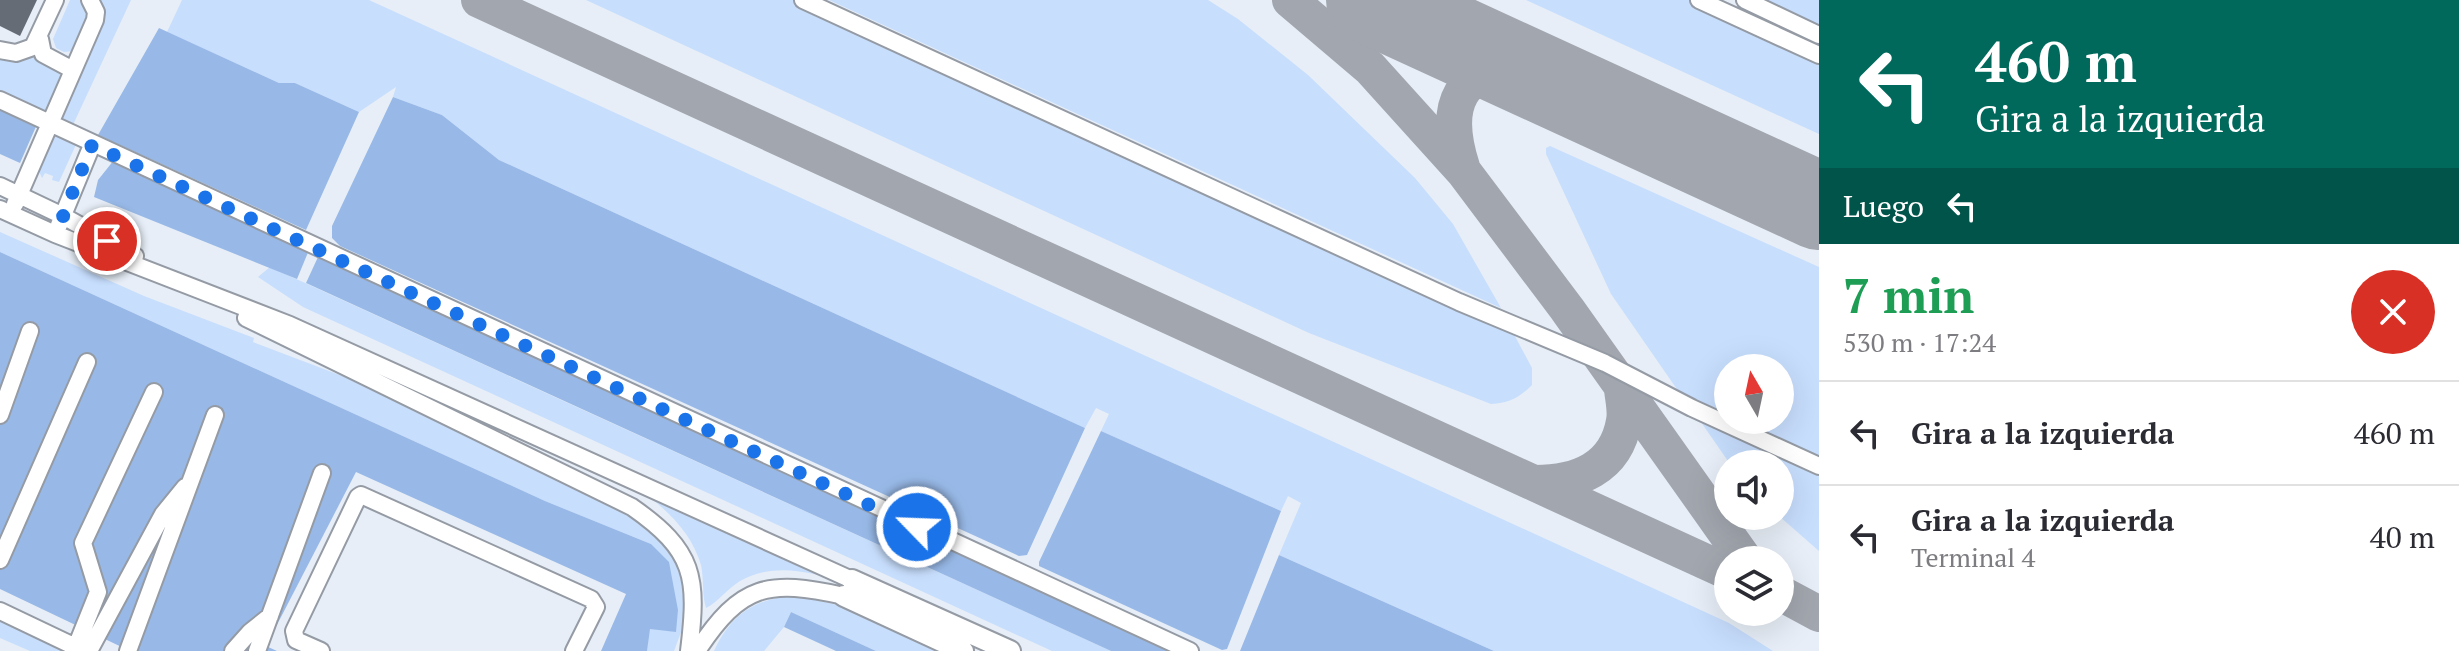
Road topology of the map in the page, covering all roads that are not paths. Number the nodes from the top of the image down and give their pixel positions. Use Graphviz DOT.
graph roads {
  1 [pos="55,0"];
  2 [pos="90,0"];
  3 [pos="803,0"];
  4 [pos="1699,0"];
  5 [pos="1745,0"];
  6 [pos="1819,35"];
  7 [pos="40,39"];
  8 [pos="0,50"];
  9 [pos="1819,55"];
  10 [pos="73,70"];
  11 [pos="0,100"];
  12 [pos="48,122"];
  13 [pos="92,145"];
  14 [pos="0,186"];
  15 [pos="19,195"];
  16 [pos="5,211"];
  17 [pos="63,216"];
  18 [pos="55,234"];
  19 [pos="189,287"];
  20 [pos="30,331"];
  21 [pos="87,362"];
  22 [pos="154,392"];
  23 [pos="0,415"];
  24 [pos="215,415"];
  25 [pos="1819,466"];
  26 [pos="322,473"];
  27 [pos="193,477"];
  28 [pos="0,560"];
  29 [pos="848,588"];
  30 [pos="0,611"];
  31 [pos="271,615"];
  32 [pos="75,648"];
  33 [pos="128,651"];
  34 [pos="233,651"];
  35 [pos="257,651"];
  36 [pos="321,651"];
  37 [pos="574,651"];
  38 [pos="689,651"];
  39 [pos="697,651"];
  40 [pos="963,651"];
  41 [pos="1010,651"];
  42 [pos="1190,651"];
  1 -- 7 [label="street"];
  2 -- 10 [label="street"];
  3 -- 25 [label="street"];
  4 -- 9 [label="street"];
  5 -- 6 [label="street"];
  7 -- 8 [label="street"];
  7 -- 10 [label="street"];
  10 -- 12 [label="street"];
  11 -- 12 [label="street"];
  12 -- 13 [label="street"];
  12 -- 15 [label="street"];
  13 -- 17 [label="street"];
  13 -- 42 [label="street"];
  14 -- 15 [label="street"];
  15 -- 16 [label="street"];
  15 -- 17 [label="street"];
  16 -- 18 [label="street"];
  17 -- 18 [label="street"];
  17 -- 19 [label="street"];
  18 -- 19 [label="street"];
  19 -- 29 [label="street"];
  19 -- 38 [label="street"];
  20 -- 23 [label="street"];
  21 -- 28 [label="street"];
  22 -- 32 [label="street"];
  24 -- 27 [label="street"];
  26 -- 31 [label="street"];
  27 -- 32 [label="street"];
  27 -- 33 [label="street"];
  29 -- 39 [label="street"];
  29 -- 40 [label="main road"];
  29 -- 41 [label="main road"];
  30 -- 32 [label="street"];
  31 -- 34 [label="street"];
  31 -- 35 [label="street"];
  36 -- 37 [label="street"];
}
